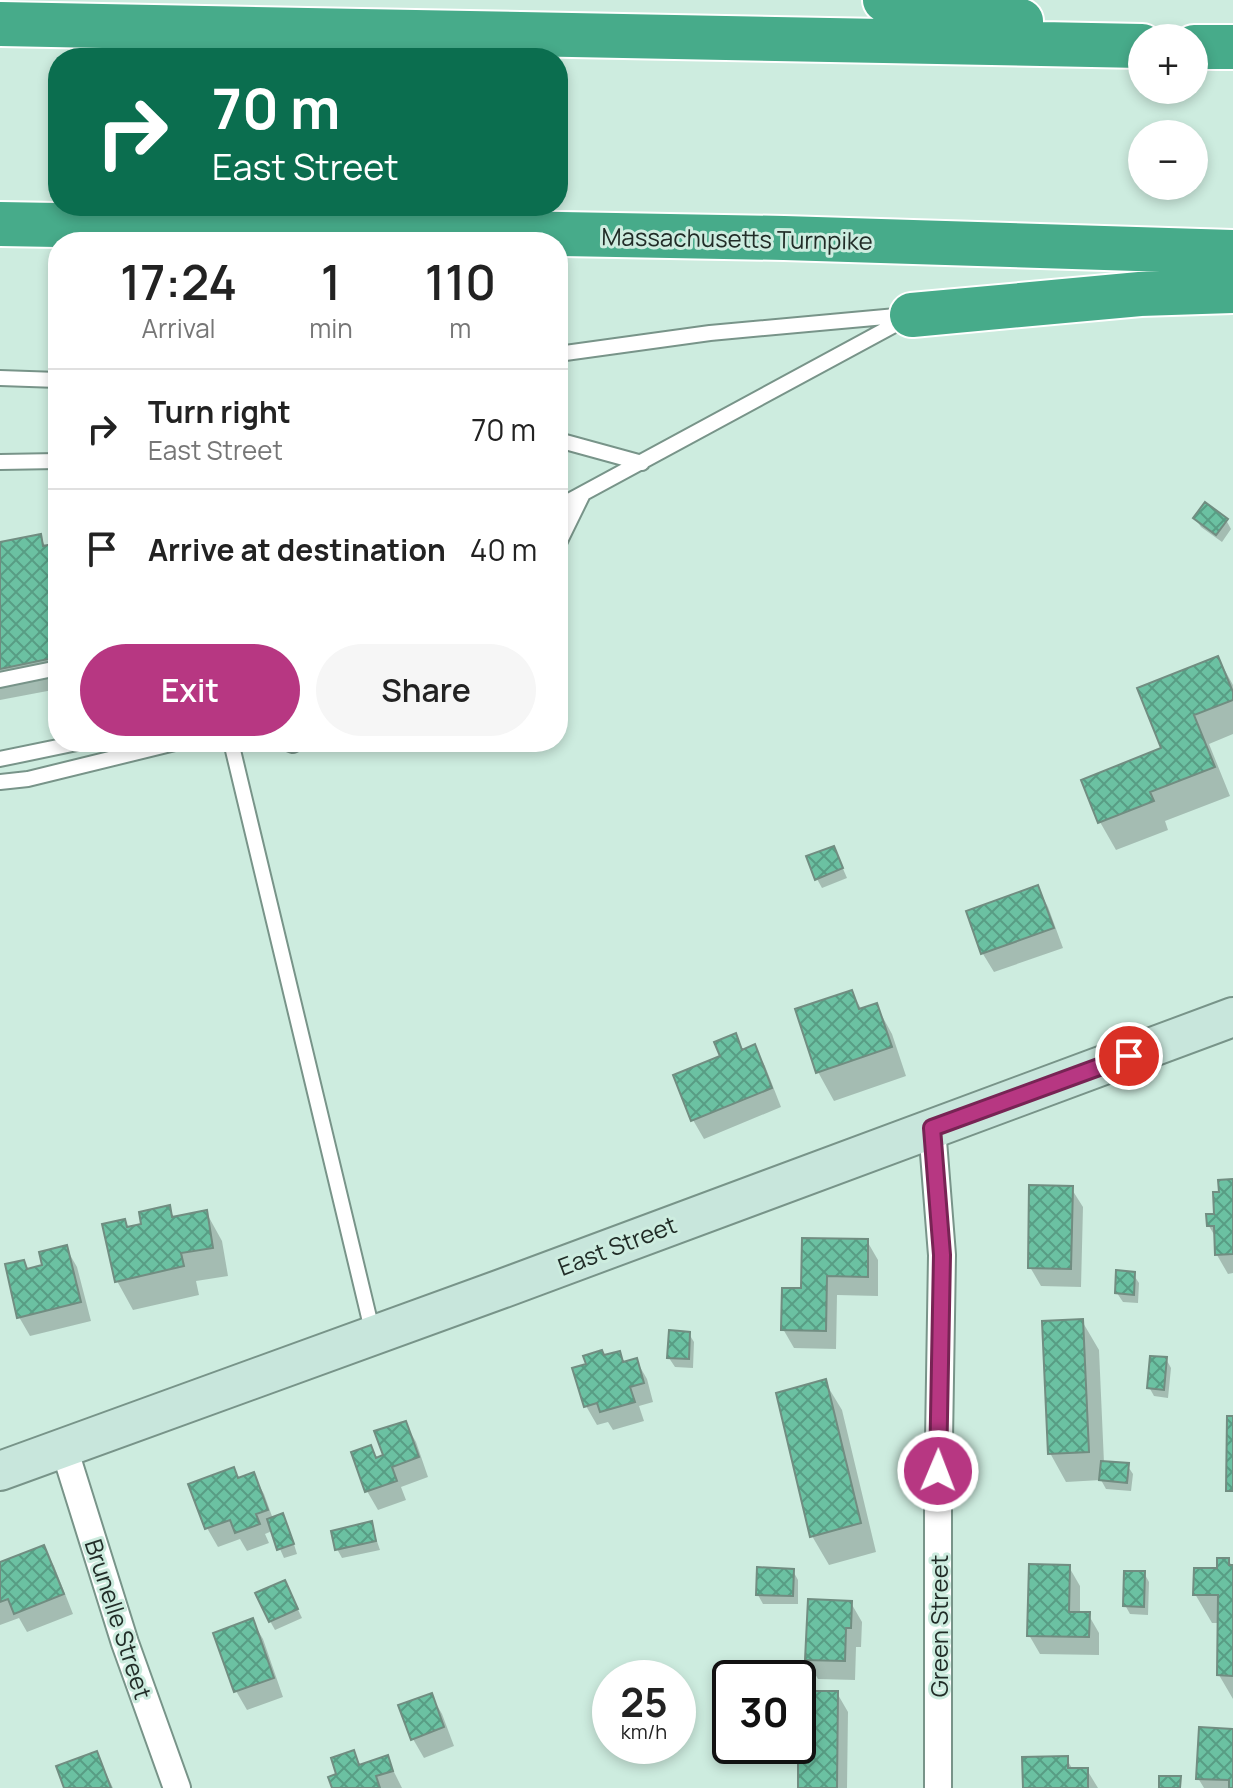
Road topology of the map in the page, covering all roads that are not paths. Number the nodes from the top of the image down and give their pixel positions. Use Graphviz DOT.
graph roads {
  1 [pos="885,0"];
  2 [pos="0,24"];
  3 [pos="1128,37"];
  4 [pos="1128,46"];
  5 [pos="0,224"];
  6 [pos="448,232"];
  7 [pos="568,234"];
  8 [pos="1233,252"];
  9 [pos="1233,291"];
  10 [pos="912,315"];
  11 [pos="584,351"];
  12 [pos="568,353"];
  13 [pos="568,358"];
  14 [pos="0,378"];
  15 [pos="48,380"];
  16 [pos="568,443"];
  17 [pos="48,461"];
  18 [pos="0,462"];
  19 [pos="642,463"];
  20 [pos="582,495"];
  21 [pos="568,502"];
  22 [pos="568,524"];
  23 [pos="48,670"];
  24 [pos="0,680"];
  25 [pos="48,749"];
  26 [pos="137,752"];
  27 [pos="233,752"];
  28 [pos="0,759"];
  29 [pos="0,782"];
  30 [pos="1233,1017"];
  31 [pos="932,1128"];
  32 [pos="373,1335"];
  33 [pos="64,1448"];
  34 [pos="0,1471"];
  35 [pos="177,1788"];
  36 [pos="938,1788"];
  1 -- 3 [label="highway"];
  2 -- 4 [label="highway"];
  5 -- 6 [label="highway, Massachusetts Turnpike"];
  7 -- 8 [label="highway, Massachusetts Turnpike"];
  9 -- 10 [label="highway"];
  10 -- 11 [label="lane"];
  10 -- 19 [label="lane"];
  11 -- 12 [label="lane"];
  11 -- 13 [label="lane"];
  14 -- 15 [label="lane"];
  16 -- 19 [label="lane"];
  17 -- 18 [label="lane"];
  19 -- 20 [label="lane"];
  20 -- 21 [label="lane"];
  20 -- 22 [label="lane"];
  23 -- 24 [label="lane"];
  25 -- 28 [label="lane"];
  26 -- 29 [label="lane"];
  27 -- 32 [label="lane"];
  30 -- 31 [label="main road, East Street"];
  31 -- 32 [label="main road, East Street"];
  31 -- 36 [label="street, Green Street"];
  32 -- 33 [label="main road, East Street"];
  33 -- 34 [label="main road, East Street"];
  33 -- 35 [label="street, Brunelle Street"];
}
